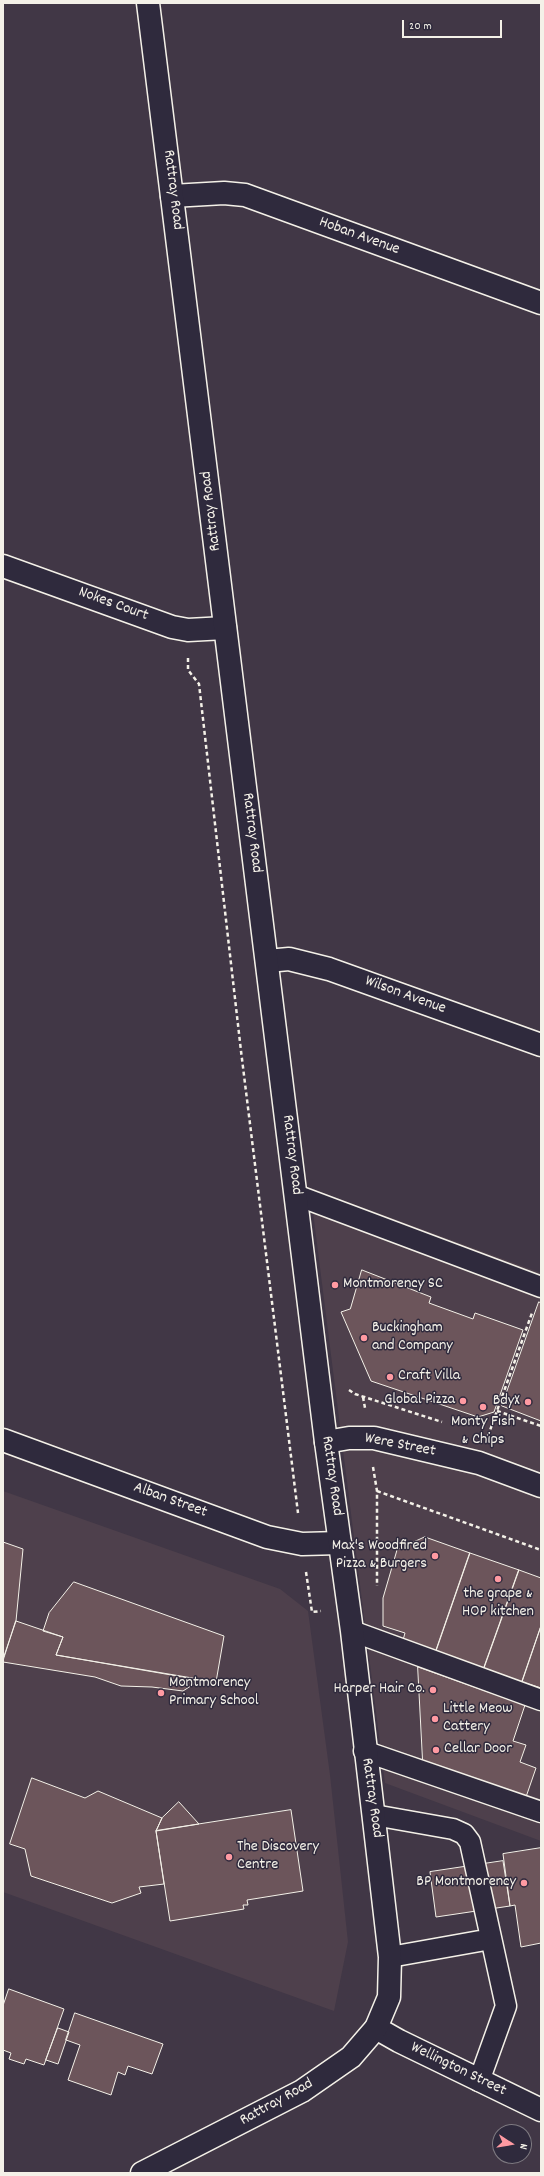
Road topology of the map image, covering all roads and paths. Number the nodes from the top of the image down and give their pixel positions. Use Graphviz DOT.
graph roads {
  1 [pos="148,3"];
  2 [pos="172,196"];
  3 [pos="541,303"];
  4 [pos="3,566"];
  5 [pos="225,628"];
  6 [pos="267,961"];
  7 [pos="541,1045"];
  8 [pos="296,1195"];
  9 [pos="541,1287"];
  10 [pos="533,1309"];
  11 [pos="497,1411"];
  12 [pos="541,1426"];
  13 [pos="3,1440"];
  14 [pos="326,1442"];
  15 [pos="479,1463"];
  16 [pos="541,1486"];
  17 [pos="377,1491"];
  18 [pos="340,1543"];
  19 [pos="541,1550"];
  20 [pos="352,1632"];
  21 [pos="541,1700"];
  22 [pos="364,1751"];
  23 [pos="541,1812"];
  24 [pos="374,1815"];
  25 [pos="491,1939"];
  26 [pos="390,1957"];
  27 [pos="376,2028"];
  28 [pos="478,2080"];
  29 [pos="541,2110"];
  30 [pos="142,2173"];
  1 -- 2 [label="street, Rattray Road"];
  2 -- 3 [label="street, Hoban Avenue"];
  2 -- 5 [label="street, Rattray Road"];
  4 -- 5 [label="street, Nokes Court"];
  5 -- 6 [label="street, Rattray Road"];
  6 -- 7 [label="street, Wilson Avenue"];
  6 -- 8 [label="street, Rattray Road"];
  8 -- 9 [label="lane"];
  8 -- 14 [label="street, Rattray Road"];
  10 -- 11 [label="path"];
  11 -- 12 [label="path"];
  11 -- 15 [label="path"];
  13 -- 18 [label="street, Alban Street"];
  14 -- 15 [label="street, Were Street"];
  14 -- 18 [label="street, Rattray Road"];
  15 -- 16 [label="street, Were Street"];
  17 -- 19 [label="path"];
  18 -- 20 [label="street, Rattray Road"];
  20 -- 21 [label="lane"];
  20 -- 22 [label="street, Rattray Road"];
  22 -- 23 [label="lane"];
  22 -- 24 [label="street, Rattray Road"];
  24 -- 25 [label="lane"];
  24 -- 26 [label="street, Rattray Road"];
  25 -- 26 [label="lane"];
  25 -- 28 [label="lane"];
  26 -- 27 [label="street, Rattray Road"];
  27 -- 28 [label="street, Wellington Street"];
  27 -- 30 [label="street, Rattray Road"];
  28 -- 29 [label="street, Wellington Street"];
}
